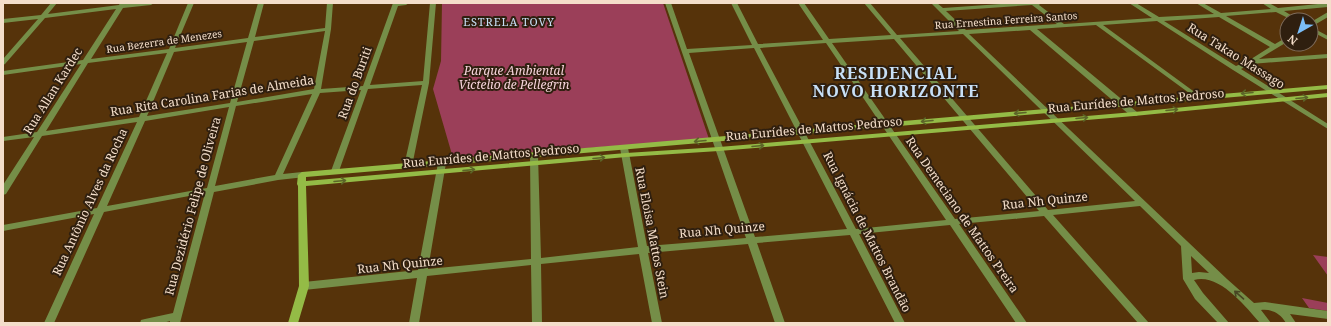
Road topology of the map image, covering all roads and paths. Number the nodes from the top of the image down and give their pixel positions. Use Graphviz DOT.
graph roads {
  1 [pos="54,3"];
  2 [pos="151,3"];
  3 [pos="191,3"];
  4 [pos="261,3"];
  5 [pos="330,3"];
  6 [pos="396,3"];
  7 [pos="406,3"];
  8 [pos="433,3"];
  9 [pos="668,3"];
  10 [pos="734,3"];
  11 [pos="801,3"];
  12 [pos="867,3"];
  13 [pos="934,3"];
  14 [pos="1034,3"];
  15 [pos="1038,3"];
  16 [pos="1132,3"];
  17 [pos="1200,3"];
  18 [pos="1265,3"];
  19 [pos="122,5"];
  20 [pos="1328,5"];
  21 [pos="942,10"];
  22 [pos="1280,11"];
  23 [pos="1328,14"];
  24 [pos="1221,15"];
  25 [pos="44,16"];
  26 [pos="1158,20"];
  27 [pos="1319,20"];
  28 [pos="3,21"];
  29 [pos="1098,24"];
  30 [pos="1063,26"];
  31 [pos="1032,28"];
  32 [pos="328,29"];
  33 [pos="966,33"];
  34 [pos="1319,33"];
  35 [pos="895,37"];
  36 [pos="1328,38"];
  37 [pos="251,39"];
  38 [pos="827,41"];
  39 [pos="1279,43"];
  40 [pos="1274,46"];
  41 [pos="756,47"];
  42 [pos="172,50"];
  43 [pos="684,51"];
  44 [pos="1328,56"];
  45 [pos="85,62"];
  46 [pos="1250,62"];
  47 [pos="3,63"];
  48 [pos="1235,69"];
  49 [pos="3,73"];
  50 [pos="426,83"];
  51 [pos="365,86"];
  52 [pos="1328,87"];
  53 [pos="317,91"];
  54 [pos="1270,91"];
  55 [pos="1328,96"];
  56 [pos="1198,97"];
  57 [pos="1284,100"];
  58 [pos="232,104"];
  59 [pos="1121,104"];
  60 [pos="1045,110"];
  61 [pos="1134,114"];
  62 [pos="966,118"];
  63 [pos="142,119"];
  64 [pos="1056,120"];
  65 [pos="884,125"];
  66 [pos="1328,126"];
  67 [pos="973,127"];
  68 [pos="801,132"];
  69 [pos="40,133"];
  70 [pos="892,134"];
  71 [pos="3,139"];
  72 [pos="806,142"];
  73 [pos="718,145"];
  74 [pos="625,151"];
  75 [pos="535,159"];
  76 [pos="442,163"];
  77 [pos="408,166"];
  78 [pos="335,171"];
  79 [pos="441,173"];
  80 [pos="278,177"];
  81 [pos="301,180"];
  82 [pos="210,190"];
  83 [pos="3,192"];
  84 [pos="1143,203"];
  85 [pos="99,211"];
  86 [pos="1046,213"];
  87 [pos="952,222"];
  88 [pos="3,228"];
  89 [pos="853,232"];
  90 [pos="750,239"];
  91 [pos="1185,243"];
  92 [pos="644,250"];
  93 [pos="537,261"];
  94 [pos="422,275"];
  95 [pos="1188,279"];
  96 [pos="1224,282"];
  97 [pos="304,286"];
  98 [pos="1252,307"];
  99 [pos="1278,308"];
  100 [pos="1328,315"];
  101 [pos="176,319"];
  102 [pos="49,323"];
  103 [pos="146,323"];
  104 [pos="293,323"];
  105 [pos="414,323"];
  106 [pos="537,323"];
  107 [pos="657,323"];
  108 [pos="780,323"];
  109 [pos="900,323"];
  110 [pos="1022,323"];
  111 [pos="1144,323"];
  112 [pos="1224,323"];
  113 [pos="1266,323"];
  114 [pos="1291,323"];
  1 -- 25 [label="street"];
  2 -- 19 [label="street"];
  3 -- 42 [label="street, Rua Antônio Alves da Rocha"];
  4 -- 37 [label="street, Rua Dezidério Felipe de Oliveira"];
  5 -- 32 [label="street"];
  6 -- 7 [label="street"];
  6 -- 51 [label="street, Rua do Buriti"];
  8 -- 50 [label="street"];
  9 -- 43 [label="street"];
  10 -- 41 [label="street, Rua Ignácia de Mattos Brandão"];
  11 -- 38 [label="street, Rua Demeciano de Mattos Preira"];
  12 -- 35 [label="street"];
  13 -- 21 [label="street"];
  14 -- 15 [label="street"];
  14 -- 21 [label="street"];
  14 -- 30 [label="street"];
  16 -- 26 [label="street, Rua Takao Massago"];
  17 -- 24 [label="street"];
  18 -- 22 [label="street"];
  19 -- 25 [label="street"];
  19 -- 45 [label="street, Rua Allan Kardec"];
  20 -- 22 [label="street, Rua Ernestina Ferreira Santos"];
  21 -- 33 [label="street"];
  22 -- 24 [label="street, Rua Ernestina Ferreira Santos"];
  23 -- 27 [label="street"];
  24 -- 26 [label="street, Rua Ernestina Ferreira Santos"];
  24 -- 40 [label="street"];
  25 -- 28 [label="street"];
  25 -- 47 [label="street"];
  26 -- 29 [label="street, Rua Ernestina Ferreira Santos"];
  26 -- 48 [label="street, Rua Takao Massago"];
  29 -- 30 [label="street, Rua Ernestina Ferreira Santos"];
  29 -- 56 [label="street"];
  30 -- 31 [label="street, Rua Ernestina Ferreira Santos"];
  31 -- 33 [label="street, Rua Ernestina Ferreira Santos"];
  31 -- 59 [label="street"];
  32 -- 37 [label="street, Rua Bezerra de Menezes"];
  32 -- 53 [label="street"];
  33 -- 35 [label="street, Rua Ernestina Ferreira Santos"];
  33 -- 60 [label="street"];
  34 -- 36 [label="street"];
  35 -- 38 [label="street, Rua Ernestina Ferreira Santos"];
  35 -- 62 [label="street"];
  37 -- 42 [label="street, Rua Bezerra de Menezes"];
  37 -- 58 [label="street, Rua Dezidério Felipe de Oliveira"];
  38 -- 41 [label="street, Rua Ernestina Ferreira Santos"];
  38 -- 65 [label="street, Rua Demeciano de Mattos Preira"];
  39 -- 40 [label="street"];
  40 -- 46 [label="street"];
  41 -- 43 [label="street, Rua Ernestina Ferreira Santos"];
  41 -- 68 [label="street, Rua Ignácia de Mattos Brandão"];
  42 -- 45 [label="street, Rua Bezerra de Menezes"];
  42 -- 63 [label="street, Rua Antônio Alves da Rocha"];
  43 -- 73 [label="street"];
  44 -- 46 [label="street"];
  45 -- 49 [label="street, Rua Bezerra de Menezes"];
  45 -- 69 [label="street, Rua Allan Kardec"];
  46 -- 48 [label="street"];
  48 -- 54 [label="street, Rua Takao Massago"];
  50 -- 51 [label="street, Rua Rita Carolina Farias de Almeida"];
  50 -- 77 [label="street"];
  51 -- 53 [label="street, Rua Rita Carolina Farias de Almeida"];
  51 -- 78 [label="street, Rua do Buriti"];
  52 -- 54 [label="street, Rua Eurídes de Mattos Pedroso"];
  53 -- 58 [label="street, Rua Rita Carolina Farias de Almeida"];
  53 -- 80 [label="street"];
  54 -- 56 [label="street, Rua Eurídes de Mattos Pedroso, one-way"];
  54 -- 57 [label="street, Rua Takao Massago"];
  57 -- 55 [label="street, Rua Eurídes de Mattos Pedroso, one-way"];
  56 -- 59 [label="street, Rua Eurídes de Mattos Pedroso"];
  61 -- 57 [label="street, Rua Eurídes de Mattos Pedroso, one-way"];
  57 -- 66 [label="street, Rua Takao Massago"];
  58 -- 63 [label="street, Rua Rita Carolina Farias de Almeida"];
  58 -- 82 [label="street, Rua Dezidério Felipe de Oliveira"];
  59 -- 60 [label="street, Rua Eurídes de Mattos Pedroso"];
  59 -- 61 [label="street"];
  60 -- 62 [label="street, Rua Eurídes de Mattos Pedroso, one-way"];
  60 -- 64 [label="street"];
  64 -- 61 [label="street, Rua Eurídes de Mattos Pedroso, one-way"];
  62 -- 65 [label="street, Rua Eurídes de Mattos Pedroso, one-way"];
  62 -- 67 [label="street"];
  63 -- 69 [label="street, Rua Rita Carolina Farias de Almeida"];
  63 -- 85 [label="street, Rua Antônio Alves da Rocha"];
  64 -- 67 [label="street, Rua Eurídes de Mattos Pedroso"];
  64 -- 84 [label="street"];
  65 -- 68 [label="street, Rua Eurídes de Mattos Pedroso"];
  65 -- 70 [label="street, Rua Demeciano de Mattos Preira"];
  67 -- 70 [label="street, Rua Eurídes de Mattos Pedroso"];
  67 -- 86 [label="street"];
  68 -- 72 [label="street, Rua Ignácia de Mattos Brandão"];
  68 -- 73 [label="street, Rua Eurídes de Mattos Pedroso"];
  69 -- 71 [label="street, Rua Rita Carolina Farias de Almeida"];
  69 -- 83 [label="street, Rua Allan Kardec"];
  70 -- 72 [label="street, Rua Eurídes de Mattos Pedroso"];
  70 -- 87 [label="street, Rua Demeciano de Mattos Preira"];
  73 -- 72 [label="street, Rua Eurídes de Mattos Pedroso, one-way"];
  72 -- 89 [label="street, Rua Ignácia de Mattos Brandão"];
  73 -- 74 [label="street, Rua Eurídes de Mattos Pedroso"];
  73 -- 90 [label="street"];
  74 -- 75 [label="street, Rua Eurídes de Mattos Pedroso"];
  74 -- 92 [label="street, Rua Eloisa Mattos Stein"];
  75 -- 76 [label="street, Rua Eurídes de Mattos Pedroso"];
  79 -- 75 [label="street, Rua Eurídes de Mattos Pedroso, one-way"];
  75 -- 93 [label="street"];
  76 -- 77 [label="street, Rua Eurídes de Mattos Pedroso"];
  76 -- 79 [label="street"];
  77 -- 78 [label="street, Rua Eurídes de Mattos Pedroso"];
  78 -- 81 [label="street, Rua Eurídes de Mattos Pedroso"];
  81 -- 79 [label="street, Rua Eurídes de Mattos Pedroso, one-way"];
  79 -- 94 [label="street"];
  80 -- 81 [label="street"];
  80 -- 82 [label="street"];
  81 -- 97 [label="street"];
  82 -- 85 [label="street"];
  82 -- 101 [label="street, Rua Dezidério Felipe de Oliveira"];
  84 -- 86 [label="street, Rua Nh Quinze"];
  84 -- 91 [label="street"];
  85 -- 88 [label="street"];
  85 -- 102 [label="street, Rua Antônio Alves da Rocha"];
  86 -- 87 [label="street, Rua Nh Quinze"];
  86 -- 111 [label="street"];
  87 -- 89 [label="street, Rua Nh Quinze"];
  87 -- 110 [label="street, Rua Demeciano de Mattos Preira"];
  89 -- 90 [label="street, Rua Nh Quinze"];
  89 -- 109 [label="street, Rua Ignácia de Mattos Brandão"];
  90 -- 92 [label="street, Rua Nh Quinze"];
  90 -- 108 [label="street"];
  91 -- 95 [label="street"];
  91 -- 96 [label="street"];
  92 -- 93 [label="street, Rua Nh Quinze"];
  92 -- 107 [label="street, Rua Eloisa Mattos Stein"];
  93 -- 94 [label="street, Rua Nh Quinze"];
  93 -- 106 [label="street"];
  94 -- 97 [label="street, Rua Nh Quinze"];
  94 -- 105 [label="street"];
  95 -- 96 [label="street"];
  95 -- 112 [label="street"];
  98 -- 96 [label="street, one-way"];
  97 -- 104 [label="street"];
  98 -- 99 [label="street"];
  98 -- 113 [label="street"];
  99 -- 100 [label="street"];
  99 -- 114 [label="street"];
  101 -- 103 [label="street"];
}
